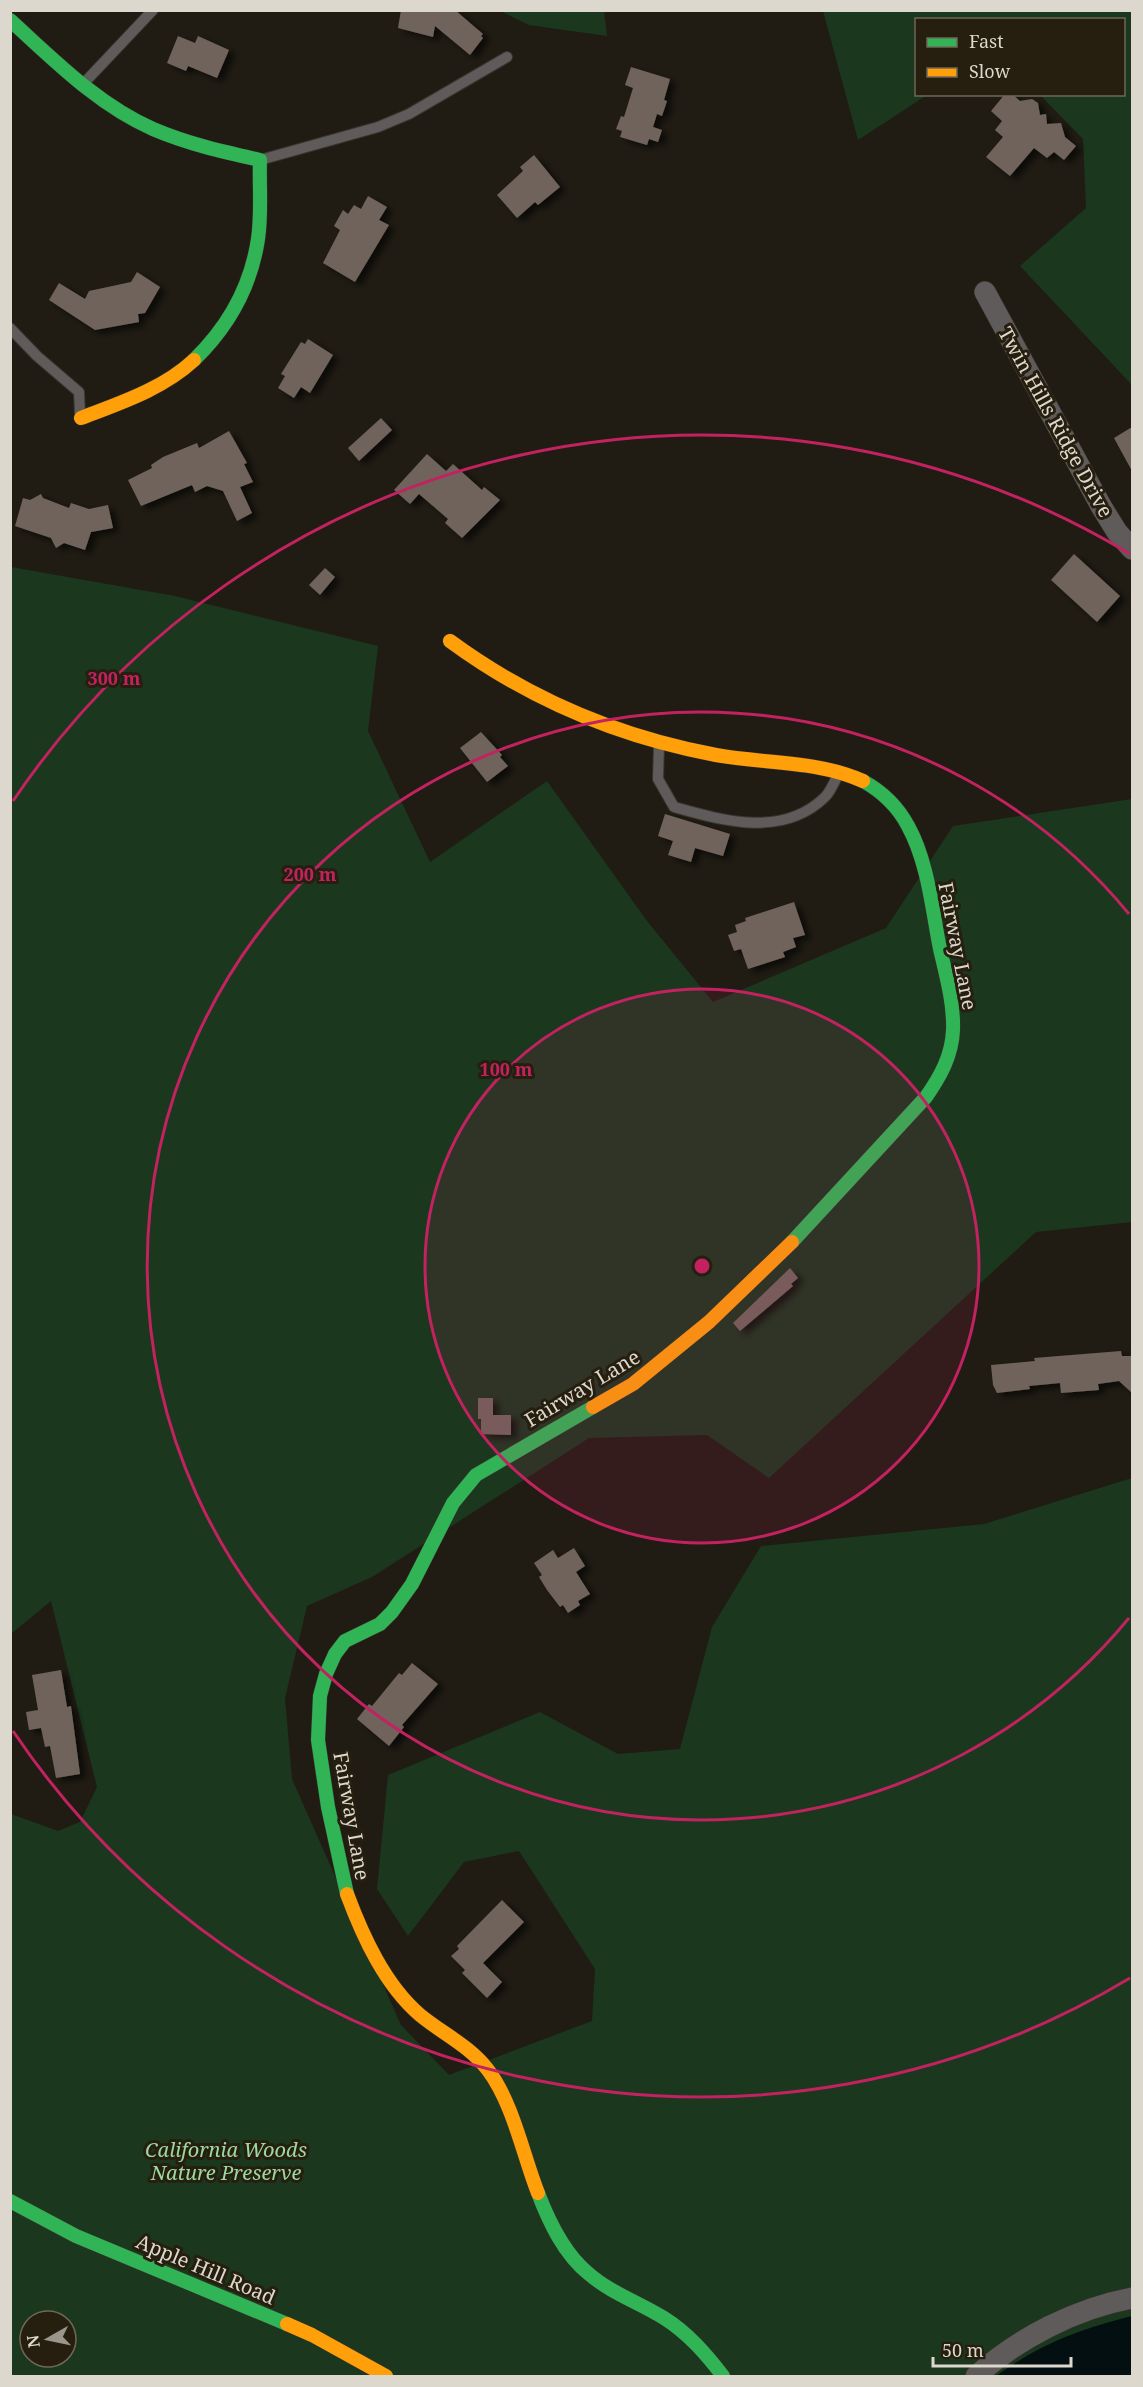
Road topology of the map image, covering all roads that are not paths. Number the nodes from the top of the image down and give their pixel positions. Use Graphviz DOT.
graph roads {
  1 [pos="153,10"];
  2 [pos="10,20"];
  3 [pos="507,57"];
  4 [pos="82,86"];
  5 [pos="260,160"];
  6 [pos="985,292"];
  7 [pos="10,328"];
  8 [pos="81,418"];
  9 [pos="1132,549"];
  10 [pos="450,640"];
  11 [pos="659,741"];
  12 [pos="840,770"];
  13 [pos="10,2201"];
  14 [pos="1132,2298"];
  15 [pos="386,2376"];
  16 [pos="723,2376"];
  17 [pos="976,2376"];
  1 -- 4 [label="lane"];
  2 -- 4 [label="street"];
  3 -- 5 [label="lane"];
  4 -- 5 [label="street"];
  5 -- 8 [label="street"];
  6 -- 9 [label="street, Twin Hills Ridge Drive"];
  7 -- 8 [label="lane"];
  10 -- 11 [label="street, Fairway Lane"];
  11 -- 12 [label="street, Fairway Lane"];
  11 -- 12 [label="lane"];
  12 -- 16 [label="street, Fairway Lane"];
  13 -- 15 [label="street, Apple Hill Road"];
  14 -- 17 [label="street"];
}
